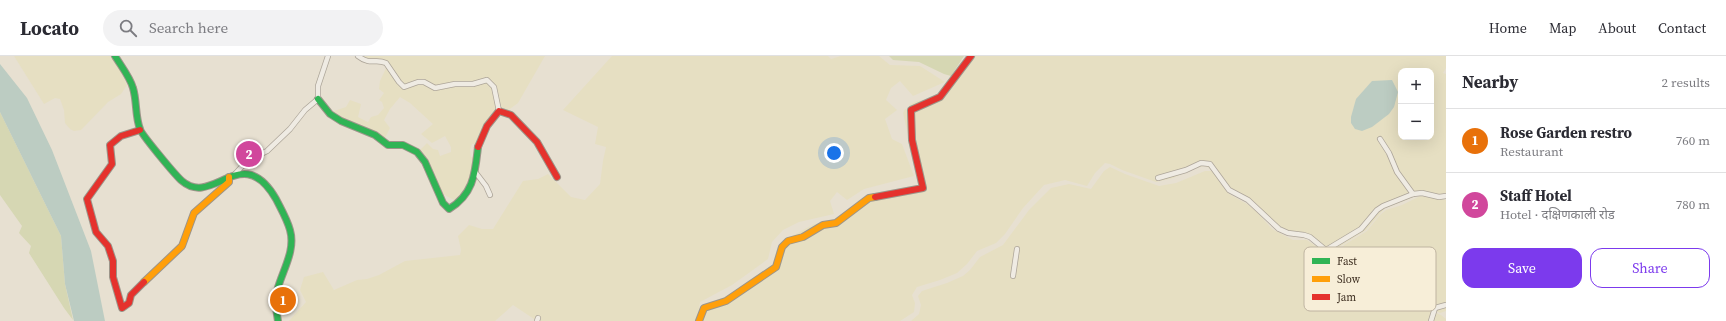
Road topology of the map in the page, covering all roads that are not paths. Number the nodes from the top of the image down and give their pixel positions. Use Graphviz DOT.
graph roads {
  1 [pos="115,56"];
  2 [pos="328,56"];
  3 [pos="358,56"];
  4 [pos="971,56"];
  5 [pos="318,99"];
  6 [pos="499,111"];
  7 [pos="140,130"];
  8 [pos="1380,139"];
  9 [pos="476,173"];
  10 [pos="235,174"];
  11 [pos="229,177"];
  12 [pos="557,177"];
  13 [pos="1158,178"];
  14 [pos="1412,194"];
  15 [pos="490,195"];
  16 [pos="1446,196"];
  17 [pos="1322,247"];
  18 [pos="1331,247"];
  19 [pos="1017,249"];
  20 [pos="1013,276"];
  21 [pos="1434,311"];
  22 [pos="278,321"];
  23 [pos="699,321"];
  24 [pos="1431,321"];
  1 -- 7 [label="street"];
  2 -- 5 [label="street"];
  3 -- 6 [label="street"];
  4 -- 23 [label="street"];
  5 -- 9 [label="street"];
  5 -- 10 [label="street"];
  6 -- 9 [label="street"];
  6 -- 12 [label="street"];
  7 -- 11 [label="street"];
  7 -- 11 [label="street"];
  8 -- 14 [label="street"];
  9 -- 15 [label="street"];
  10 -- 11 [label="street"];
  10 -- 22 [label="street"];
  13 -- 17 [label="street"];
  14 -- 16 [label="street"];
  14 -- 18 [label="street"];
  19 -- 20 [label="street"];
  21 -- 24 [label="street"];
}
